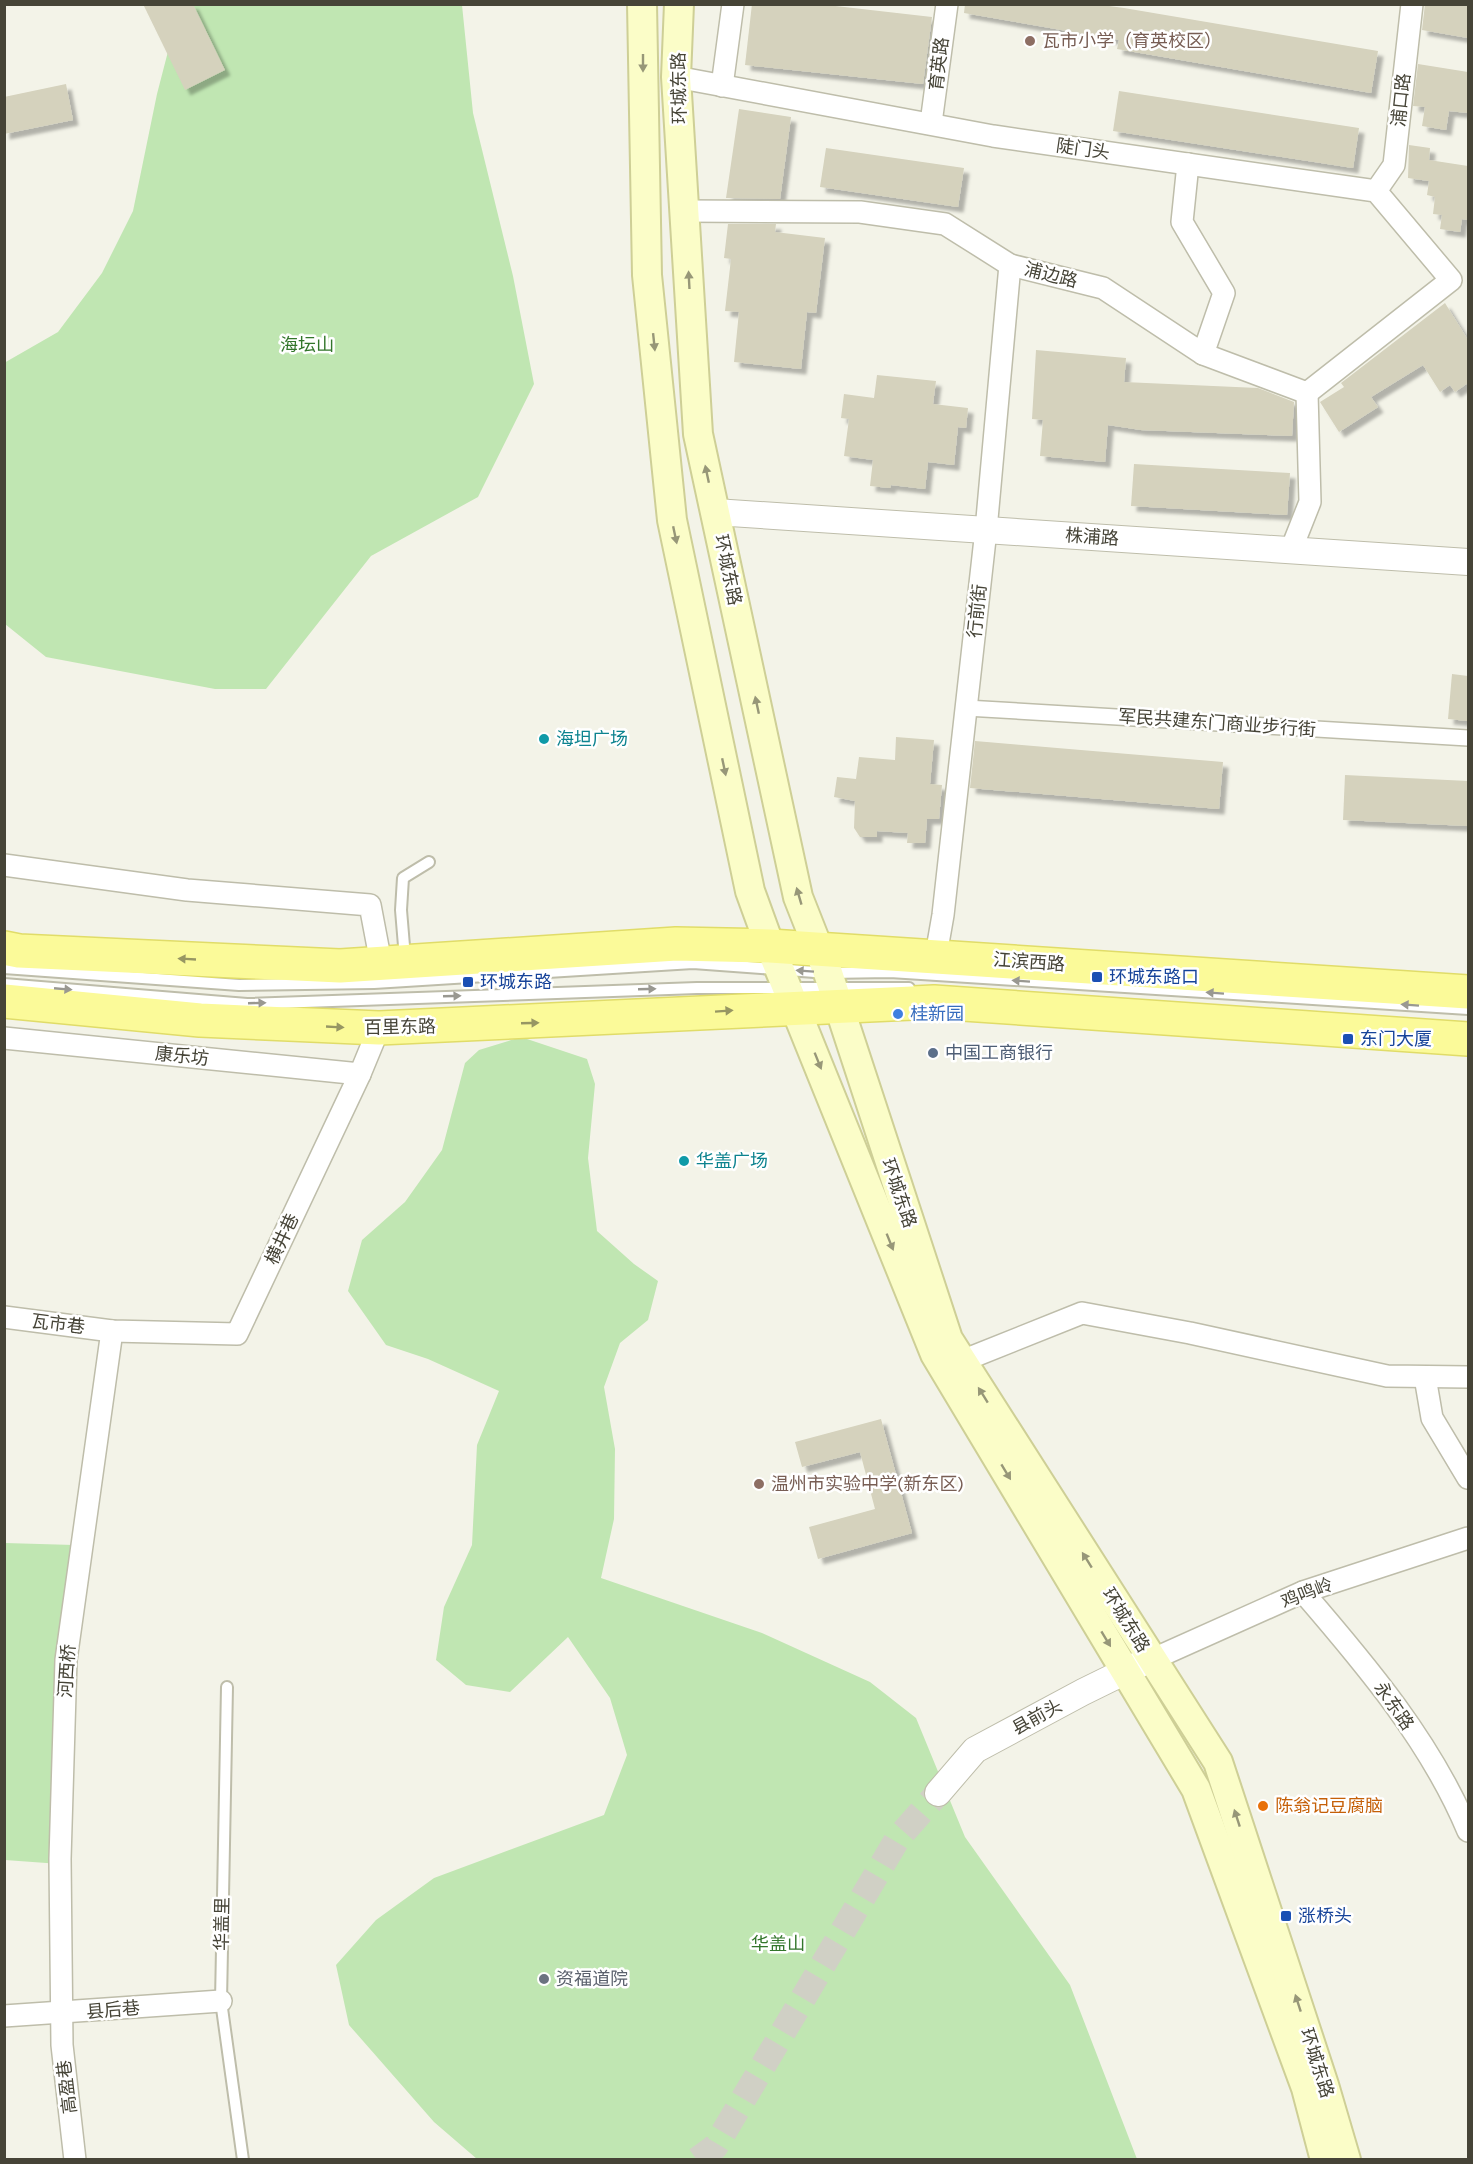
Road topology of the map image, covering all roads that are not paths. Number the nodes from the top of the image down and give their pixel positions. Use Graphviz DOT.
graph roads {
  1 [pos="642,4"];
  2 [pos="679,4"];
  3 [pos="733,4"];
  4 [pos="947,4"];
  5 [pos="1412,4"];
  6 [pos="676,77"];
  7 [pos="722,86"];
  8 [pos="931,123"];
  9 [pos="1188,164"];
  10 [pos="1376,190"];
  11 [pos="685,211"];
  12 [pos="1010,265"];
  13 [pos="1203,354"];
  14 [pos="1307,393"];
  15 [pos="715,512"];
  16 [pos="986,530"];
  17 [pos="1291,550"];
  18 [pos="1468,562"];
  19 [pos="966,708"];
  20 [pos="1468,738"];
  21 [pos="429,862"];
  22 [pos="4,865"];
  23 [pos="4,948"];
  24 [pos="936,956"];
  25 [pos="393,963"];
  26 [pos="4,968"];
  27 [pos="783,978"];
  28 [pos="829,979"];
  29 [pos="4,984"];
  30 [pos="916,988"];
  31 [pos="1468,992"];
  32 [pos="4,1001"];
  33 [pos="1468,1009"];
  34 [pos="379,1029"];
  35 [pos="4,1038"];
  36 [pos="1468,1039"];
  37 [pos="360,1074"];
  38 [pos="4,1317"];
  39 [pos="112,1330"];
  40 [pos="962,1361"];
  41 [pos="1425,1377"];
  42 [pos="1468,1377"];
  43 [pos="1468,1478"];
  44 [pos="1468,1538"];
  45 [pos="1303,1592"];
  46 [pos="1138,1665"];
  47 [pos="227,1687"];
  48 [pos="938,1793"];
  49 [pos="1468,1831"];
  50 [pos="221,2001"];
  51 [pos="62,2014"];
  52 [pos="4,2016"];
  53 [pos="75,2160"];
  54 [pos="243,2160"];
  55 [pos="1324,2160"];
  56 [pos="1346,2160"];
  1 -- 27 [label="main road, 环城东路, one-way"];
  2 -- 6 [label="main road, 环城东路"];
  3 -- 7 [label="street"];
  4 -- 8 [label="street, 育英路"];
  5 -- 10 [label="street, 浦口路"];
  6 -- 7 [label="street, 陡门头"];
  6 -- 11 [label="main road, 环城东路"];
  7 -- 8 [label="street, 陡门头"];
  8 -- 9 [label="street, 陡门头"];
  9 -- 10 [label="street, 陡门头"];
  9 -- 13 [label="street"];
  10 -- 14 [label="street"];
  11 -- 12 [label="street, 浦边路"];
  15 -- 11 [label="main road, 环城东路, one-way"];
  12 -- 13 [label="street, 浦边路"];
  12 -- 16 [label="street, 行前街"];
  13 -- 14 [label="street, 浦边路"];
  14 -- 17 [label="street"];
  15 -- 16 [label="street, 株浦路"];
  28 -- 15 [label="main road, 环城东路, one-way"];
  16 -- 17 [label="street, 株浦路"];
  16 -- 19 [label="street, 行前街"];
  17 -- 18 [label="street, 株浦路"];
  19 -- 20 [label="street, 军民共建东门商业步行街"];
  19 -- 24 [label="street, 行前街"];
  21 -- 25 [label="lane"];
  22 -- 25 [label="street"];
  25 -- 23 [label="main road, one-way"];
  24 -- 28 [label="main road, 江滨西路"];
  24 -- 31 [label="main road, 江滨西路"];
  25 -- 27 [label="main road"];
  26 -- 27 [label="lane"];
  27 -- 28 [label="main road, 江滨西路"];
  28 -- 27 [label="main road, 江滨西路, one-way"];
  29 -- 27 [label="lane, one-way"];
  34 -- 27 [label="main road, 百里东路, one-way"];
  27 -- 46 [label="main road, 环城东路, one-way"];
  28 -- 30 [label="lane"];
  33 -- 28 [label="lane, one-way"];
  28 -- 36 [label="main road, 江滨西路"];
  28 -- 40 [label="main road, 环城东路"];
  32 -- 34 [label="main road, 百里东路, one-way"];
  34 -- 37 [label="street, 横井巷"];
  35 -- 37 [label="street, 康乐坊"];
  37 -- 39 [label="street, 横井巷"];
  38 -- 39 [label="street, 瓦市巷"];
  39 -- 51 [label="street, 河西桥"];
  40 -- 41 [label="street"];
  46 -- 40 [label="main road, 环城东路, one-way"];
  41 -- 42 [label="street"];
  41 -- 43 [label="street"];
  44 -- 45 [label="street, 鸡鸣岭"];
  45 -- 46 [label="street, 鸡鸣岭"];
  45 -- 49 [label="street, 永东路"];
  46 -- 48 [label="street, 县前头"];
  46 -- 55 [label="main road, 环城东路"];
  56 -- 46 [label="main road, 环城东路, one-way"];
  47 -- 50 [label="lane, 华盖里"];
  50 -- 51 [label="street, 县后巷"];
  50 -- 54 [label="lane, 华盖里"];
  51 -- 52 [label="street, 县后巷"];
  51 -- 53 [label="street, 高盈巷"];
}
